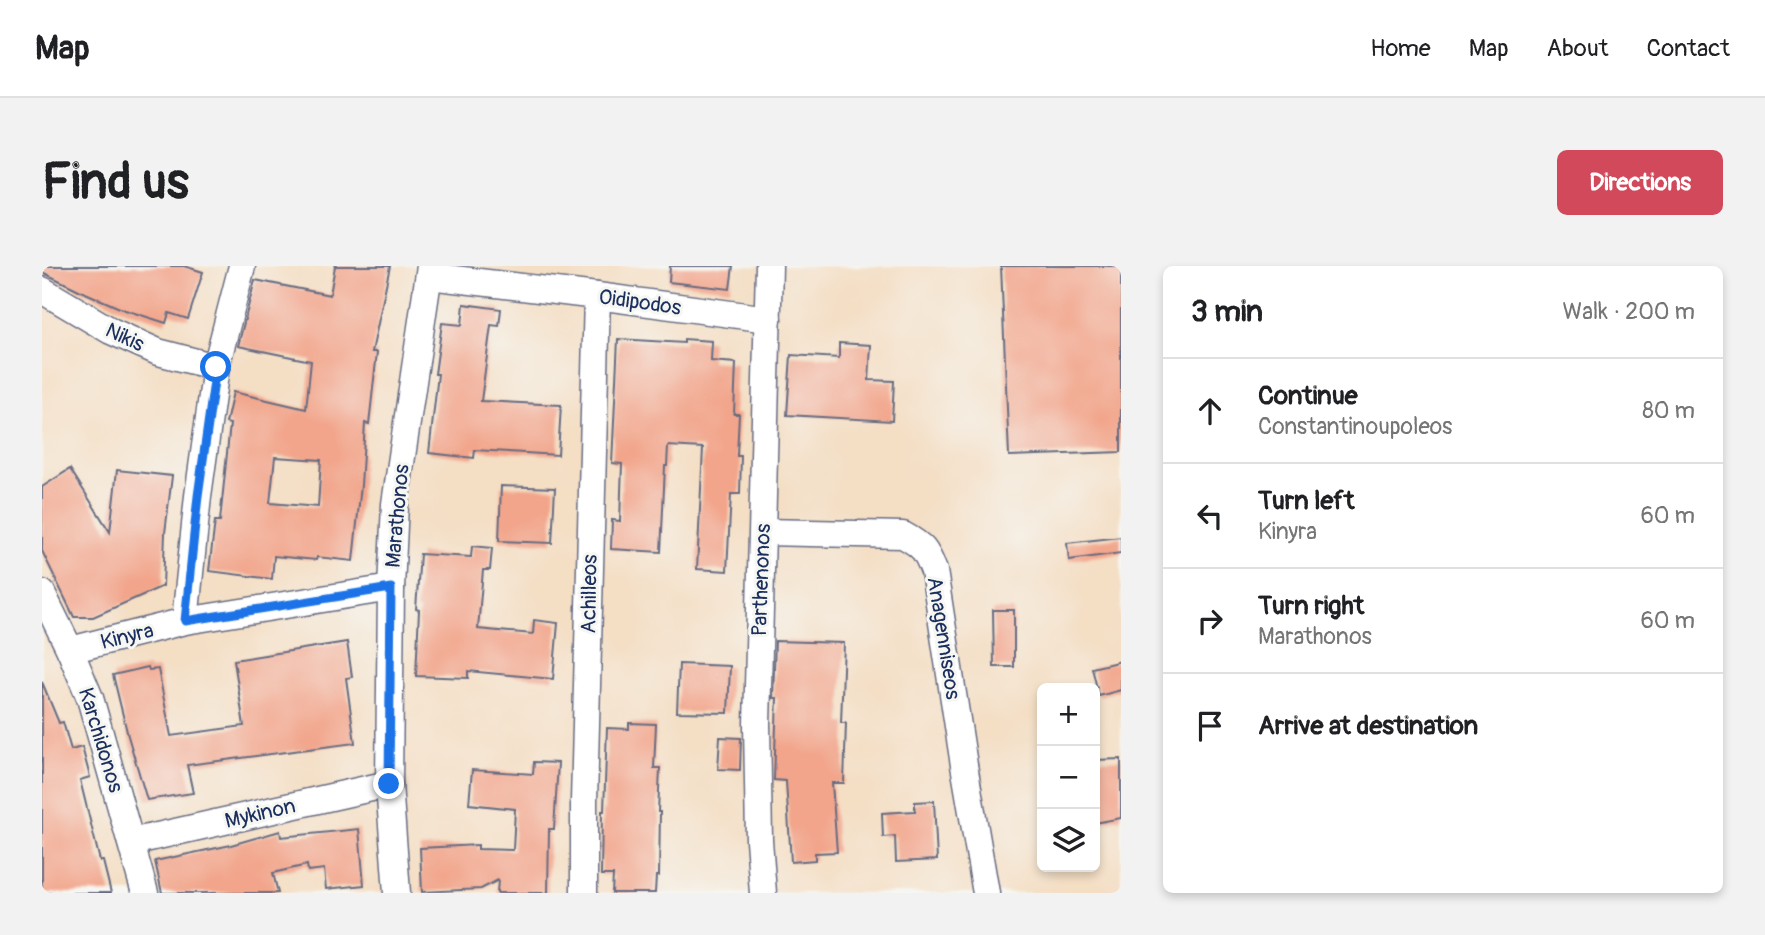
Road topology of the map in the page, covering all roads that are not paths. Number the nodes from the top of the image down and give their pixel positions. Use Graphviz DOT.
graph roads {
  1 [pos="243,266"];
  2 [pos="769,266"];
  3 [pos="430,271"];
  4 [pos="42,290"];
  5 [pos="597,296"];
  6 [pos="768,319"];
  7 [pos="216,367"];
  8 [pos="763,532"];
  9 [pos="391,588"];
  10 [pos="42,593"];
  11 [pos="185,621"];
  12 [pos="70,650"];
  13 [pos="389,784"];
  14 [pos="131,842"];
  15 [pos="145,893"];
  16 [pos="397,893"];
  17 [pos="584,893"];
  18 [pos="763,893"];
  19 [pos="986,893"];
  1 -- 7 [label="street"];
  2 -- 6 [label="street, Parthenonos"];
  3 -- 5 [label="street, Oidipodos"];
  3 -- 9 [label="street, Marathonos"];
  4 -- 7 [label="street, Nikis"];
  5 -- 6 [label="street, Oidipodos"];
  5 -- 17 [label="street, Achilleos"];
  6 -- 8 [label="street, Parthenonos"];
  7 -- 11 [label="street"];
  8 -- 18 [label="street, Parthenonos"];
  8 -- 19 [label="street, Anagenniseos"];
  9 -- 11 [label="street, Kinyra"];
  9 -- 13 [label="street, Marathonos"];
  10 -- 12 [label="street, Karchidonos"];
  11 -- 12 [label="street, Kinyra"];
  12 -- 14 [label="street, Karchidonos"];
  13 -- 14 [label="street, Mykinon"];
  13 -- 16 [label="street, Marathonos"];
  14 -- 15 [label="street, Karchidonos"];
}
